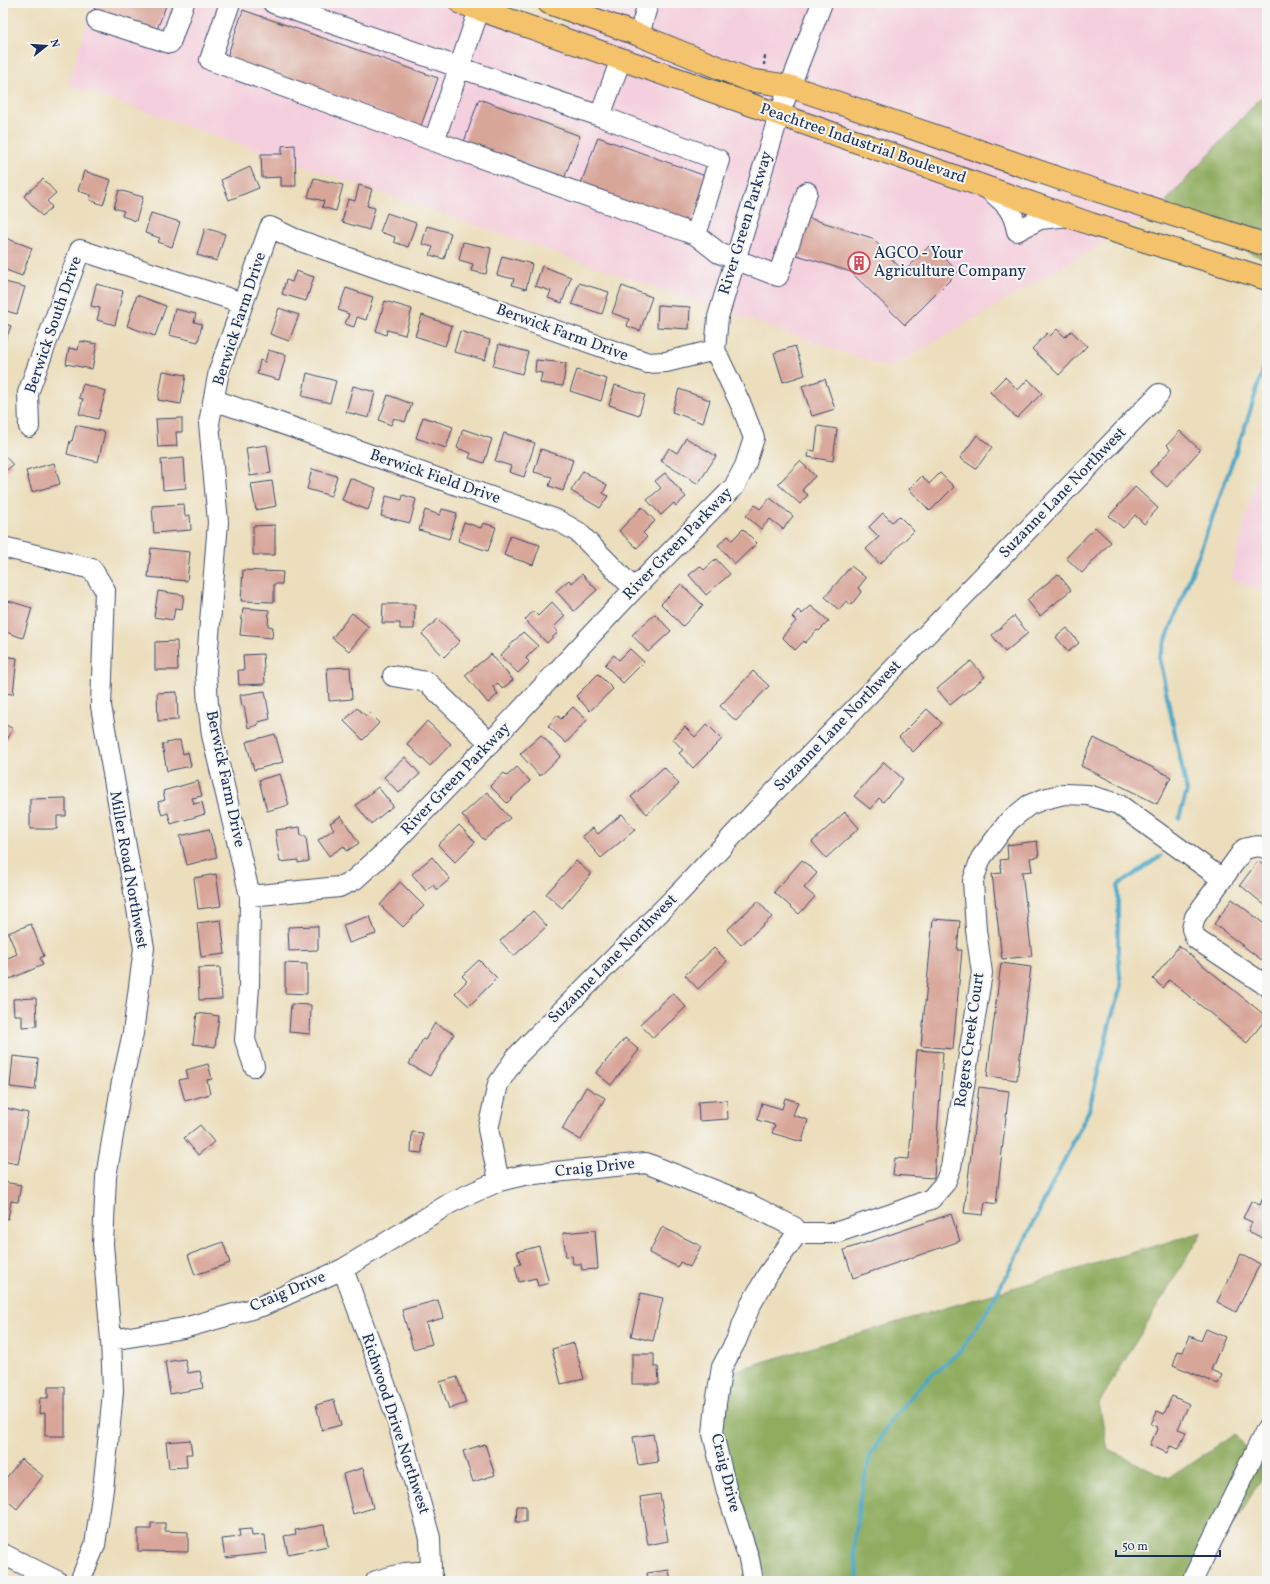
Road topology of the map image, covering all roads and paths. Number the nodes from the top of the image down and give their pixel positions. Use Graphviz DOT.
graph roads {
  1 [pos="184,3"];
  2 [pos="230,3"];
  3 [pos="273,3"];
  4 [pos="549,3"];
  5 [pos="648,3"];
  6 [pos="822,3"];
  7 [pos="470,6"];
  8 [pos="97,20"];
  9 [pos="639,35"];
  10 [pos="621,59"];
  11 [pos="459,67"];
  12 [pos="789,86"];
  13 [pos="780,115"];
  14 [pos="600,116"];
  15 [pos="434,141"];
  16 [pos="985,186"];
  17 [pos="807,192"];
  18 [pos="1070,216"];
  19 [pos="696,235"];
  20 [pos="1267,245"];
  21 [pos="735,260"];
  22 [pos="1267,279"];
  23 [pos="243,302"];
  24 [pos="715,350"];
  25 [pos="1159,394"];
  26 [pos="214,400"];
  27 [pos="29,427"];
  28 [pos="3,547"];
  29 [pos="634,589"];
  30 [pos="393,676"];
  31 [pos="490,743"];
  32 [pos="1267,849"];
  33 [pos="1222,880"];
  34 [pos="250,896"];
  35 [pos="1267,986"];
  36 [pos="254,1066"];
  37 [pos="498,1181"];
  38 [pos="794,1233"];
  39 [pos="343,1269"];
  40 [pos="111,1340"];
  41 [pos="1267,1428"];
  42 [pos="3,1554"];
  43 [pos="432,1576"];
  44 [pos="57,1581"];
  45 [pos="80,1581"];
  46 [pos="376,1581"];
  47 [pos="753,1581"];
  48 [pos="1192,1581"];
  1 -- 8 [label="street"];
  2 -- 15 [label="street"];
  3 -- 11 [label="street"];
  4 -- 9 [label="highway, Peachtree Industrial Boulevard"];
  5 -- 9 [label="street"];
  6 -- 12 [label="street, River Green Parkway"];
  7 -- 10 [label="highway, Peachtree Industrial Boulevard"];
  7 -- 11 [label="street"];
  9 -- 12 [label="highway, Peachtree Industrial Boulevard"];
  10 -- 13 [label="highway, Peachtree Industrial Boulevard"];
  10 -- 14 [label="street"];
  11 -- 14 [label="street"];
  11 -- 15 [label="street"];
  12 -- 13 [label="street, River Green Parkway"];
  12 -- 20 [label="highway, Peachtree Industrial Boulevard"];
  13 -- 16 [label="highway, Peachtree Industrial Boulevard"];
  13 -- 21 [label="street, River Green Parkway"];
  14 -- 19 [label="street"];
  15 -- 19 [label="street"];
  16 -- 18 [label="highway, Peachtree Industrial Boulevard"];
  16 -- 18 [label="street"];
  17 -- 21 [label="street"];
  18 -- 22 [label="highway, Peachtree Industrial Boulevard"];
  19 -- 21 [label="street"];
  21 -- 24 [label="street, River Green Parkway"];
  23 -- 24 [label="street, Berwick Farm Drive"];
  23 -- 26 [label="street, Berwick Farm Drive"];
  23 -- 27 [label="street, Berwick South Drive"];
  24 -- 29 [label="street, River Green Parkway"];
  25 -- 37 [label="street, Suzanne Lane Northwest"];
  26 -- 29 [label="street, Berwick Field Drive"];
  26 -- 34 [label="street, Berwick Farm Drive"];
  28 -- 40 [label="street, Miller Road Northwest"];
  29 -- 31 [label="street, River Green Parkway"];
  30 -- 31 [label="street"];
  31 -- 34 [label="street, River Green Parkway"];
  32 -- 33 [label="street"];
  33 -- 35 [label="street"];
  33 -- 38 [label="street, Rogers Creek Court"];
  34 -- 36 [label="street, Berwick Farm Drive"];
  37 -- 38 [label="street, Craig Drive"];
  37 -- 39 [label="street, Craig Drive"];
  38 -- 47 [label="street, Craig Drive"];
  39 -- 40 [label="street, Craig Drive"];
  39 -- 43 [label="street, Richwood Drive Northwest"];
  40 -- 45 [label="street, Miller Road Northwest"];
  41 -- 48 [label="street"];
  42 -- 44 [label="street"];
  43 -- 46 [label="street"];
}
